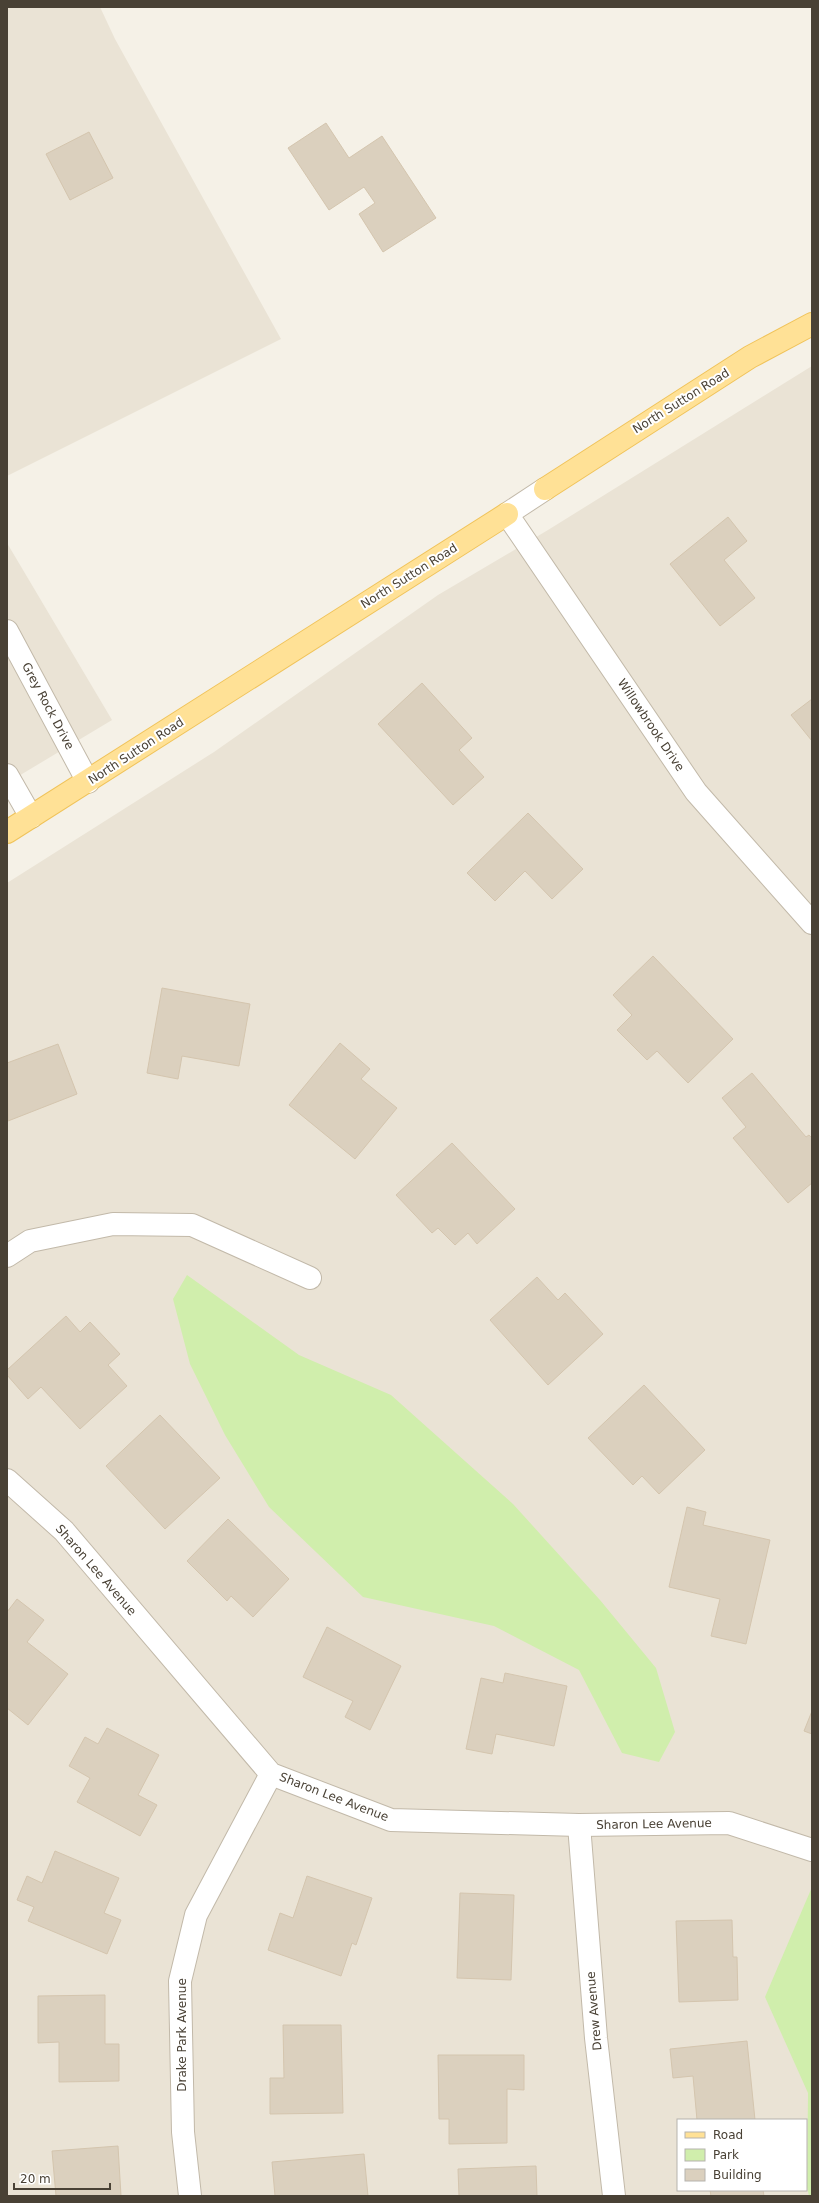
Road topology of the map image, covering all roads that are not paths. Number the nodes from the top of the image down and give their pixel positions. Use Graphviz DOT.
graph roads {
  1 [pos="812,324"];
  2 [pos="545,489"];
  3 [pos="507,514"];
  4 [pos="7,631"];
  5 [pos="7,775"];
  6 [pos="88,782"];
  7 [pos="31,817"];
  8 [pos="7,832"];
  9 [pos="812,923"];
  10 [pos="7,1256"];
  11 [pos="310,1278"];
  12 [pos="7,1480"];
  13 [pos="271,1774"];
  14 [pos="579,1825"];
  15 [pos="812,1850"];
  16 [pos="190,2196"];
  17 [pos="614,2196"];
  1 -- 2 [label="main road, North Sutton Road"];
  2 -- 3 [label="street, North Sutton Road"];
  3 -- 6 [label="main road, North Sutton Road"];
  3 -- 9 [label="street, Willowbrook Drive"];
  4 -- 6 [label="street, Grey Rock Drive"];
  5 -- 7 [label="street"];
  6 -- 7 [label="main road, North Sutton Road"];
  7 -- 8 [label="main road, North Sutton Road"];
  10 -- 11 [label="street"];
  12 -- 13 [label="street, Sharon Lee Avenue"];
  13 -- 14 [label="street, Sharon Lee Avenue"];
  13 -- 16 [label="street, Drake Park Avenue"];
  14 -- 15 [label="street, Sharon Lee Avenue"];
  14 -- 17 [label="street, Drew Avenue"];
}
